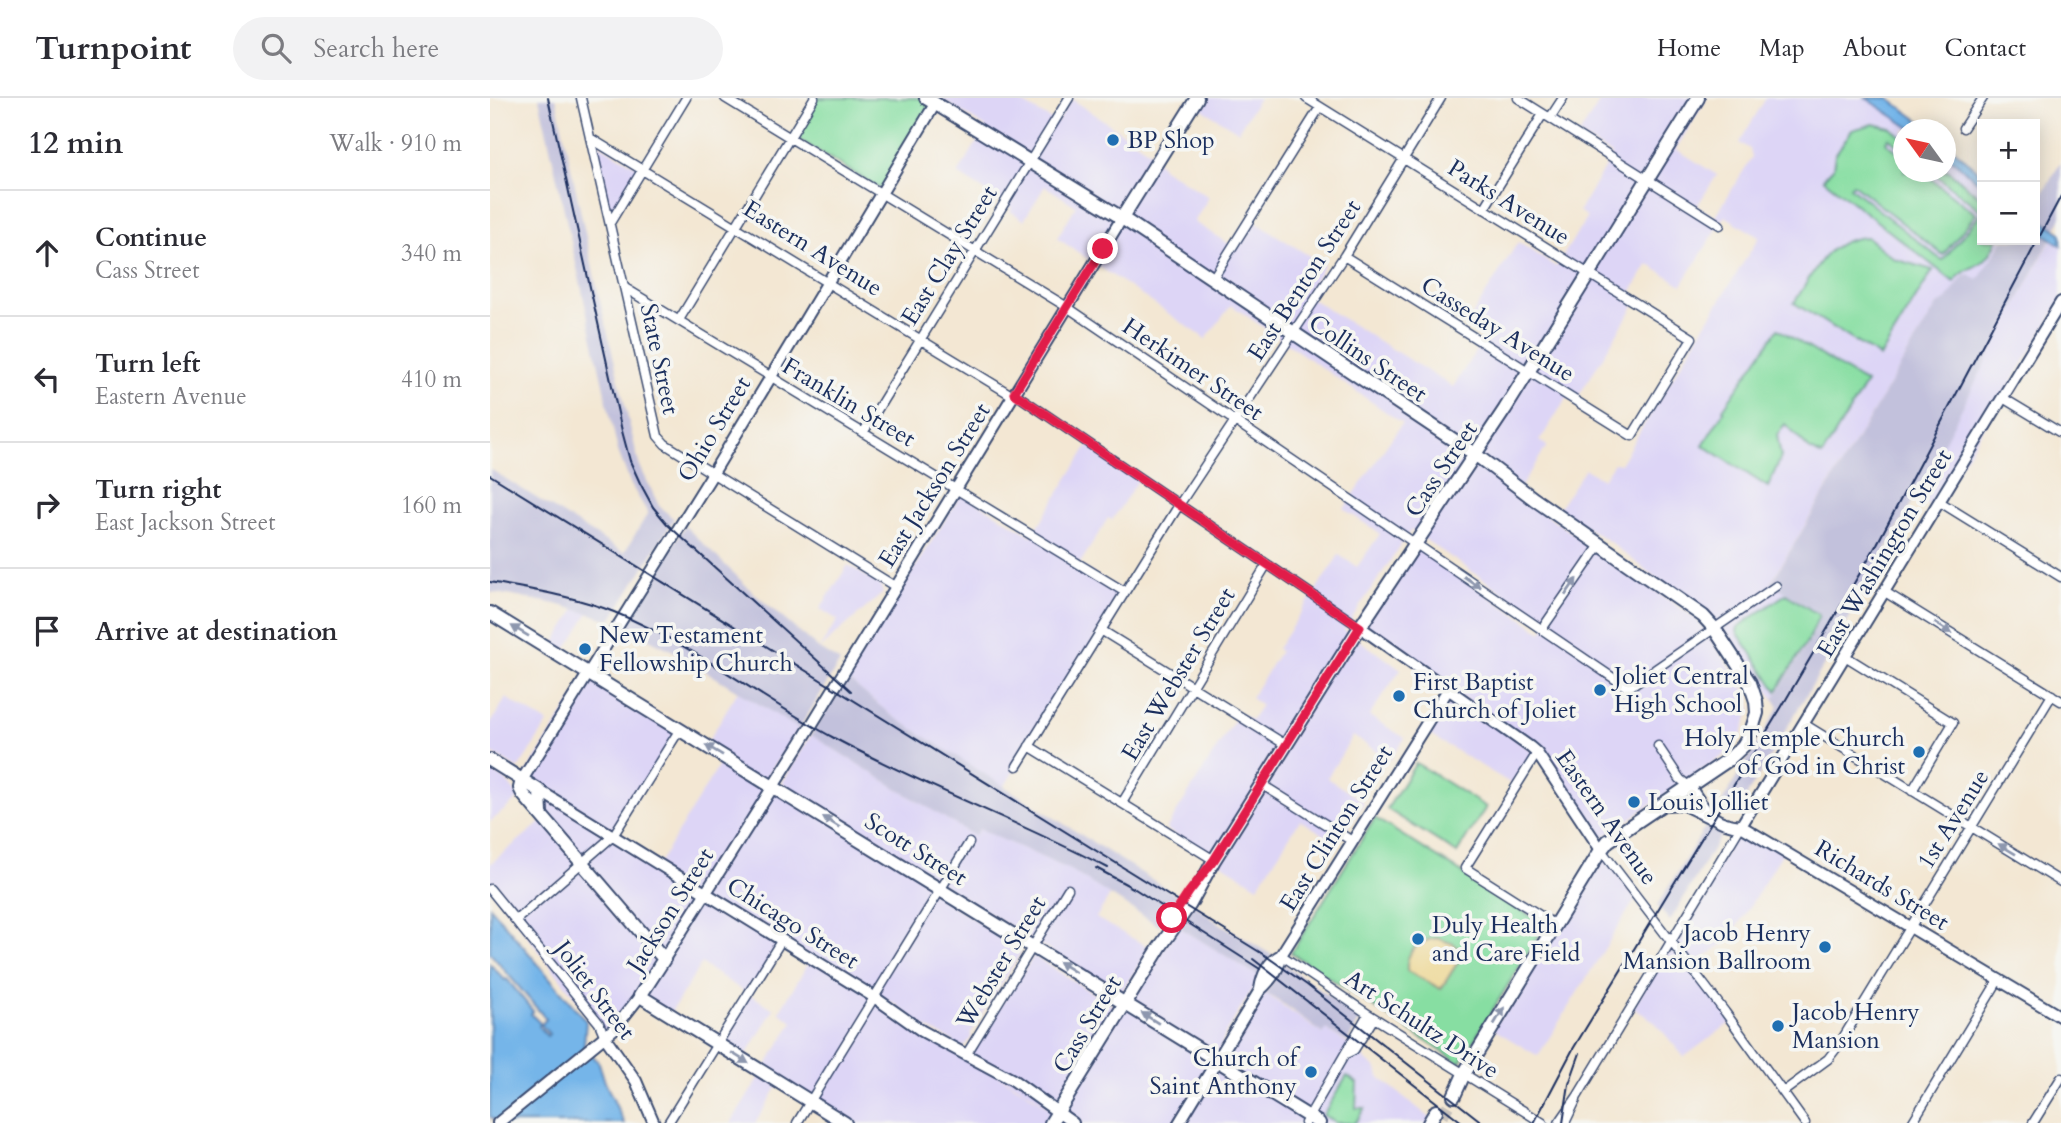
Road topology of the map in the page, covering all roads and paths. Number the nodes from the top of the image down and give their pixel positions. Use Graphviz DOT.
graph roads {
  1 [pos="581,98"];
  2 [pos="686,98"];
  3 [pos="725,98"];
  4 [pos="814,98"];
  5 [pos="1069,98"];
  6 [pos="1197,98"];
  7 [pos="1306,98"];
  8 [pos="1441,98"];
  9 [pos="1518,98"];
  10 [pos="1563,98"];
  11 [pos="1698,98"];
  12 [pos="1983,98"];
  13 [pos="933,100"];
  14 [pos="1320,107"];
  15 [pos="1547,116"];
  16 [pos="1963,128"];
  17 [pos="590,138"];
  18 [pos="789,138"];
  19 [pos="1404,159"];
  20 [pos="1030,161"];
  21 [pos="643,169"];
  22 [pos="1648,178"];
  23 [pos="881,194"];
  24 [pos="1485,209"];
  25 [pos="1122,218"];
  26 [pos="610,223"];
  27 [pos="736,225"];
  28 [pos="1720,225"];
  29 [pos="975,251"];
  30 [pos="1344,256"];
  31 [pos="1589,274"];
  32 [pos="1213,278"];
  33 [pos="828,283"];
  34 [pos="625,288"];
  35 [pos="2061,302"];
  36 [pos="1067,307"];
  37 [pos="679,320"];
  38 [pos="1293,332"];
  39 [pos="920,339"];
  40 [pos="1529,372"];
  41 [pos="770,376"];
  42 [pos="1014,394"];
  43 [pos="2003,398"];
  44 [pos="1235,420"];
  45 [pos="863,433"];
  46 [pos="2061,433"];
  47 [pos="1632,436"];
  48 [pos="1476,455"];
  49 [pos="713,473"];
  50 [pos="955,489"];
  51 [pos="1940,502"];
  52 [pos="1180,505"];
  53 [pos="1416,544"];
  54 [pos="1600,545"];
  55 [pos="1267,564"];
  56 [pos="2061,577"];
  57 [pos="1776,586"];
  58 [pos="896,587"];
  59 [pos="1125,592"];
  60 [pos="1885,592"];
  61 [pos="492,617"];
  62 [pos="1360,627"];
  63 [pos="1714,628"];
  64 [pos="1542,629"];
  65 [pos="1101,630"];
  66 [pos="1845,656"];
  67 [pos="588,673"];
  68 [pos="1193,687"];
  69 [pos="1448,688"];
  70 [pos="2052,695"];
  71 [pos="2061,701"];
  72 [pos="1804,724"];
  73 [pos="680,729"];
  74 [pos="1286,745"];
  75 [pos="1029,746"];
  76 [pos="1658,746"];
  77 [pos="1537,753"];
  78 [pos="490,760"];
  79 [pos="1017,766"];
  80 [pos="522,780"];
  81 [pos="1261,785"];
  82 [pos="772,786"];
  83 [pos="1690,787"];
  84 [pos="540,791"];
  85 [pos="1912,791"];
  86 [pos="1122,803"];
  87 [pos="1664,804"];
  88 [pos="541,813"];
  89 [pos="1710,816"];
  90 [pos="1741,826"];
  91 [pos="1971,827"];
  92 [pos="613,836"];
  93 [pos="1352,841"];
  94 [pos="969,843"];
  95 [pos="1601,850"];
  96 [pos="1214,860"];
  97 [pos="584,863"];
  98 [pos="2061,882"];
  99 [pos="490,889"];
  100 [pos="940,889"];
  101 [pos="1068,889"];
  102 [pos="705,893"];
  103 [pos="516,920"];
  104 [pos="1555,925"];
  105 [pos="1910,926"];
  106 [pos="781,941"];
  107 [pos="1672,942"];
  108 [pos="1033,946"];
  109 [pos="1281,955"];
  110 [pos="664,959"];
  111 [pos="1999,979"];
  112 [pos="640,996"];
  113 [pos="874,997"];
  114 [pos="1125,1003"];
  115 [pos="1371,1016"];
  116 [pos="2061,1017"];
  117 [pos="605,1037"];
  118 [pos="718,1044"];
  119 [pos="966,1055"];
  120 [pos="1218,1060"];
  121 [pos="1464,1074"];
  122 [pos="2061,1078"];
  123 [pos="1783,1092"];
  124 [pos="1451,1093"];
  125 [pos="1577,1097"];
  126 [pos="810,1101"];
  127 [pos="1055,1118"];
  128 [pos="1311,1121"];
  129 [pos="498,1123"];
  130 [pos="654,1123"];
  131 [pos="668,1123"];
  132 [pos="797,1123"];
  133 [pos="845,1123"];
  134 [pos="1073,1123"];
  135 [pos="1179,1123"];
  136 [pos="1543,1123"];
  137 [pos="1559,1123"];
  138 [pos="1565,1123"];
  139 [pos="1805,1123"];
  140 [pos="1912,1123"];
  141 [pos="2033,1123"];
  1 -- 17 [label="street, State Street"];
  2 -- 21 [label="street"];
  3 -- 18 [label="street, Herkimer Street"];
  4 -- 18 [label="street"];
  5 -- 20 [label="street, East Clay Street"];
  6 -- 25 [label="main road, East Jackson Street"];
  7 -- 14 [label="street, Parks Avenue"];
  8 -- 19 [label="street, East Benton Street"];
  9 -- 15 [label="street"];
  10 -- 15 [label="street"];
  11 -- 22 [label="main road, Cass Street"];
  12 -- 16 [label="street"];
  13 -- 20 [label="main road, Collins Street"];
  13 -- 23 [label="street, Ohio Street"];
  14 -- 19 [label="street, Parks Avenue"];
  14 -- 32 [label="street"];
  15 -- 22 [label="street"];
  15 -- 24 [label="street"];
  17 -- 21 [label="street, Eastern Avenue"];
  17 -- 26 [label="street, State Street"];
  18 -- 23 [label="street, Herkimer Street"];
  18 -- 27 [label="street"];
  19 -- 24 [label="street, Parks Avenue"];
  19 -- 30 [label="street, East Benton Street"];
  20 -- 25 [label="main road, Collins Street"];
  20 -- 29 [label="street, East Clay Street"];
  21 -- 26 [label="street"];
  21 -- 27 [label="street, Eastern Avenue"];
  22 -- 28 [label="street"];
  22 -- 31 [label="main road, Cass Street"];
  23 -- 29 [label="street, Herkimer Street"];
  23 -- 33 [label="street, Ohio Street"];
  24 -- 31 [label="street, Parks Avenue"];
  25 -- 32 [label="main road, Collins Street"];
  25 -- 36 [label="street, East Jackson Street"];
  26 -- 34 [label="street, State Street"];
  27 -- 33 [label="street, Eastern Avenue"];
  27 -- 37 [label="street"];
  29 -- 36 [label="street, Herkimer Street"];
  29 -- 39 [label="street, East Clay Street"];
  30 -- 38 [label="street, East Benton Street"];
  30 -- 40 [label="street, Casseday Avenue"];
  31 -- 40 [label="main road, Cass Street"];
  31 -- 47 [label="street, Parks Avenue"];
  32 -- 38 [label="main road, Collins Street"];
  33 -- 39 [label="street, Eastern Avenue"];
  33 -- 41 [label="street, Ohio Street"];
  34 -- 37 [label="street, Franklin Street"];
  34 -- 49 [label="street, State Street"];
  35 -- 43 [label="street, East Washington Street"];
  36 -- 42 [label="street, East Jackson Street"];
  36 -- 44 [label="street, Herkimer Street"];
  37 -- 41 [label="street, Franklin Street"];
  38 -- 44 [label="street, East Benton Street"];
  38 -- 48 [label="main road, Collins Street"];
  39 -- 42 [label="street, Eastern Avenue"];
  39 -- 45 [label="street, East Clay Street"];
  40 -- 47 [label="street, Casseday Avenue"];
  40 -- 48 [label="main road, Cass Street"];
  41 -- 45 [label="street, Franklin Street"];
  41 -- 49 [label="street, Ohio Street"];
  42 -- 50 [label="street, East Jackson Street"];
  42 -- 52 [label="street, Eastern Avenue"];
  43 -- 46 [label="street"];
  43 -- 51 [label="street, East Washington Street"];
  44 -- 52 [label="street, East Benton Street"];
  44 -- 53 [label="street, Herkimer Street"];
  45 -- 50 [label="street, Franklin Street"];
  48 -- 53 [label="main road, Cass Street"];
  48 -- 54 [label="main road, Collins Street"];
  49 -- 58 [label="street, State Street"];
  49 -- 67 [label="street, Ohio Street"];
  50 -- 58 [label="street, East Jackson Street"];
  50 -- 59 [label="street, Franklin Street"];
  51 -- 56 [label="street"];
  51 -- 60 [label="street, East Washington Street"];
  52 -- 55 [label="street, Eastern Avenue"];
  52 -- 59 [label="street, East Benton Street"];
  53 -- 62 [label="main road, Cass Street"];
  53 -- 64 [label="street, Herkimer Street, one-way"];
  54 -- 63 [label="main road, Collins Street"];
  64 -- 54 [label="street, one-way"];
  55 -- 62 [label="street, Eastern Avenue"];
  55 -- 68 [label="street, East Webster Street"];
  57 -- 63 [label="street"];
  58 -- 82 [label="street, East Jackson Street"];
  59 -- 65 [label="street, East Benton Street"];
  60 -- 66 [label="street, East Washington Street"];
  60 -- 70 [label="street, one-way"];
  67 -- 61 [label="main road, Scott Street, one-way"];
  62 -- 69 [label="street, Eastern Avenue"];
  62 -- 74 [label="main road, Cass Street"];
  63 -- 64 [label="street, Herkimer Street"];
  63 -- 83 [label="main road, Collins Street"];
  65 -- 68 [label="street"];
  65 -- 75 [label="street, East Benton Street"];
  66 -- 72 [label="street, East Washington Street"];
  66 -- 85 [label="street"];
  67 -- 73 [label="main road, Scott Street"];
  67 -- 80 [label="street, Ohio Street"];
  68 -- 74 [label="street"];
  68 -- 86 [label="street, East Webster Street"];
  69 -- 77 [label="street, Eastern Avenue"];
  69 -- 93 [label="street, East Clinton Street"];
  70 -- 71 [label="street"];
  70 -- 91 [label="street, 1st Avenue"];
  72 -- 85 [label="street"];
  72 -- 90 [label="street, East Washington Street"];
  82 -- 73 [label="main road, Scott Street, one-way"];
  73 -- 92 [label="street"];
  74 -- 81 [label="main road, Cass Street"];
  75 -- 79 [label="street, East Benton Street"];
  75 -- 86 [label="street"];
  76 -- 83 [label="street"];
  77 -- 95 [label="street, Eastern Avenue"];
  77 -- 104 [label="street"];
  78 -- 80 [label="main road, Chicago Street"];
  80 -- 84 [label="main road, Chicago Street"];
  80 -- 88 [label="main road"];
  81 -- 93 [label="street"];
  81 -- 96 [label="main road, Cass Street"];
  100 -- 82 [label="main road, Scott Street, one-way"];
  82 -- 102 [label="street, Jackson Street"];
  83 -- 87 [label="main road"];
  83 -- 89 [label="street"];
  84 -- 88 [label="main road"];
  84 -- 92 [label="street, Chicago Street"];
  85 -- 91 [label="street"];
  86 -- 96 [label="street"];
  87 -- 89 [label="main road"];
  87 -- 95 [label="main road"];
  88 -- 97 [label="main road"];
  89 -- 90 [label="street, Richards Street"];
  90 -- 105 [label="street, Richards Street"];
  90 -- 107 [label="street"];
  98 -- 91 [label="street, one-way"];
  91 -- 105 [label="street, 1st Avenue"];
  92 -- 97 [label="street"];
  92 -- 102 [label="street, Chicago Street"];
  93 -- 109 [label="street, East Clinton Street"];
  94 -- 100 [label="street"];
  95 -- 104 [label="main road"];
  95 -- 107 [label="street, Eastern Avenue"];
  96 -- 114 [label="main road, Cass Street"];
  97 -- 103 [label="street"];
  97 -- 110 [label="main road"];
  99 -- 103 [label="street, Joliet Street"];
  100 -- 108 [label="main road, Scott Street"];
  100 -- 113 [label="street"];
  101 -- 108 [label="street, Webster Street"];
  102 -- 106 [label="street, Chicago Street"];
  102 -- 110 [label="street, Jackson Street"];
  103 -- 117 [label="street, Joliet Street"];
  121 -- 104 [label="main road, one-way"];
  105 -- 111 [label="street, Richards Street"];
  105 -- 123 [label="street, 1st Avenue"];
  106 -- 113 [label="street, Chicago Street"];
  106 -- 118 [label="street"];
  107 -- 123 [label="street, Eastern Avenue"];
  107 -- 125 [label="street"];
  114 -- 108 [label="main road, Scott Street, one-way"];
  108 -- 119 [label="street, Webster Street"];
  109 -- 115 [label="street, Art Schultz Drive"];
  109 -- 120 [label="street, East Clinton Street"];
  110 -- 112 [label="main road, Jackson Street"];
  111 -- 116 [label="street, Richards Street"];
  111 -- 140 [label="street"];
  112 -- 117 [label="street, Jackson Street"];
  112 -- 118 [label="main road"];
  113 -- 119 [label="street, Chicago Street"];
  113 -- 126 [label="street"];
  120 -- 114 [label="main road, Scott Street, one-way"];
  114 -- 127 [label="main road, Cass Street"];
  115 -- 121 [label="street, Art Schultz Drive"];
  115 -- 128 [label="street"];
  117 -- 129 [label="street, Jackson Street"];
  117 -- 130 [label="street, Joliet Street"];
  118 -- 126 [label="main road, one-way"];
  118 -- 131 [label="street"];
  119 -- 127 [label="street, Chicago Street"];
  120 -- 128 [label="main road, Scott Street"];
  120 -- 135 [label="street, East Clinton Street"];
  121 -- 124 [label="main road"];
  121 -- 136 [label="street, Art Schultz Drive"];
  122 -- 141 [label="street"];
  123 -- 139 [label="street, Eastern Avenue"];
  125 -- 137 [label="street"];
  125 -- 138 [label="street"];
  126 -- 132 [label="street"];
  126 -- 133 [label="main road"];
  127 -- 134 [label="street, Chicago Street"];
}
